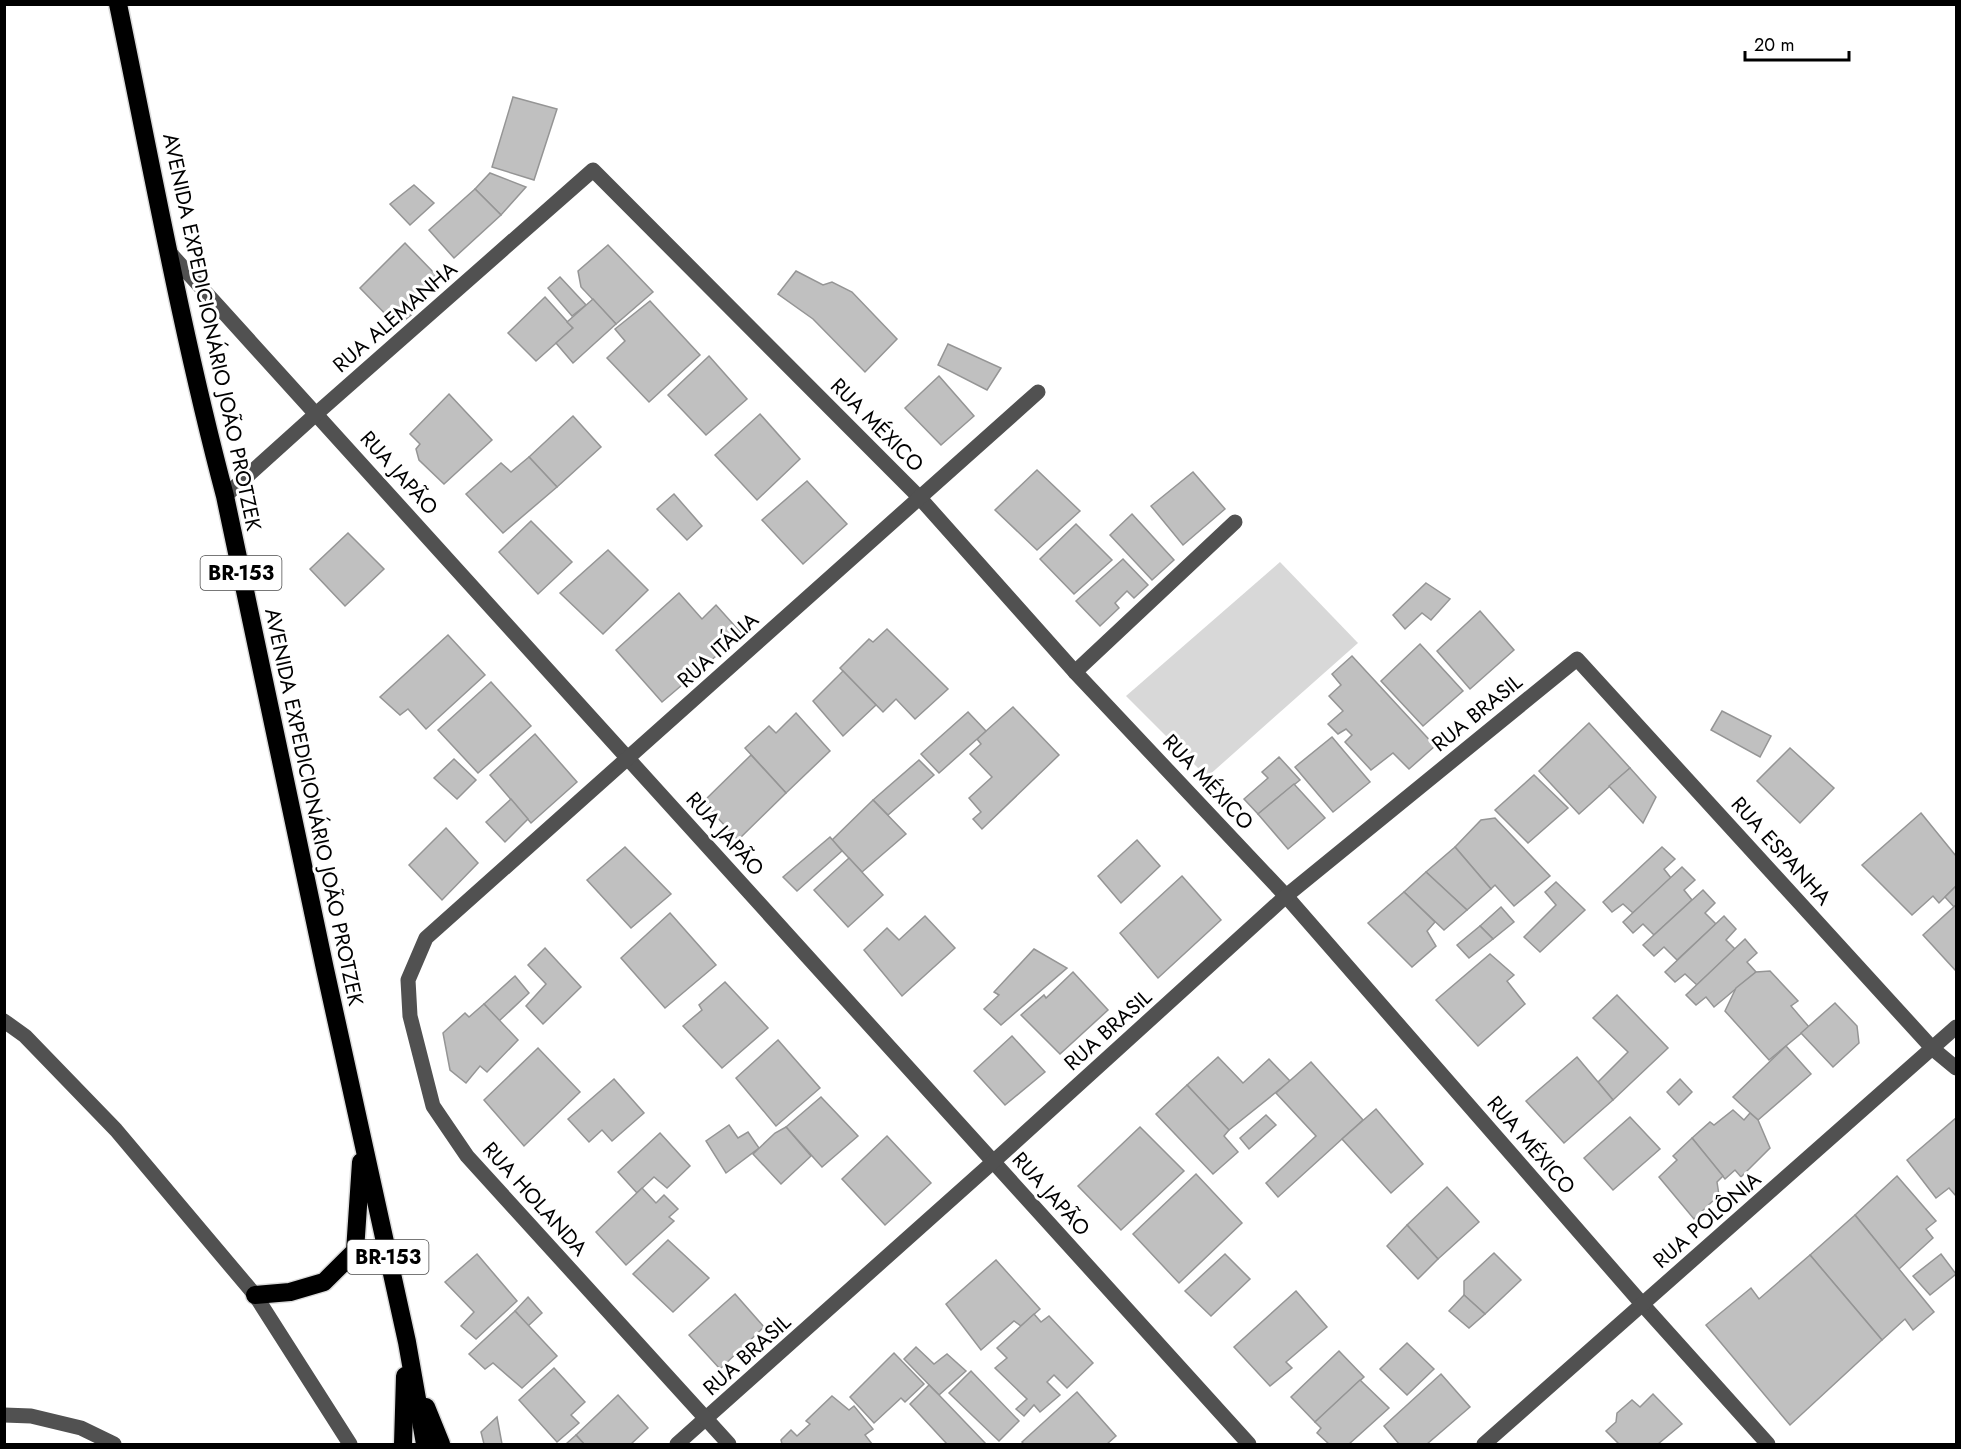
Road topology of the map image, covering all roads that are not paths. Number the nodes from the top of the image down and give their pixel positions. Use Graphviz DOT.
graph roads {
  1 [pos="118,4"];
  2 [pos="593,171"];
  3 [pos="170,252"];
  4 [pos="1038,392"];
  5 [pos="316,414"];
  6 [pos="225,496"];
  7 [pos="919,497"];
  8 [pos="1235,522"];
  9 [pos="1577,659"];
  10 [pos="1075,672"];
  11 [pos="629,758"];
  12 [pos="1286,896"];
  13 [pos="426,938"];
  14 [pos="4,1021"];
  15 [pos="1956,1027"];
  16 [pos="4,1036"];
  17 [pos="25,1036"];
  18 [pos="1933,1049"];
  19 [pos="1956,1068"];
  20 [pos="362,1142"];
  21 [pos="993,1162"];
  22 [pos="255,1295"];
  23 [pos="1643,1305"];
  24 [pos="407,1342"];
  25 [pos="412,1372"];
  26 [pos="4,1415"];
  27 [pos="706,1420"];
  28 [pos="114,1444"];
  29 [pos="350,1444"];
  30 [pos="402,1444"];
  31 [pos="425,1444"];
  32 [pos="441,1444"];
  33 [pos="677,1444"];
  34 [pos="729,1444"];
  35 [pos="1249,1444"];
  36 [pos="1484,1444"];
  37 [pos="1768,1444"];
  1 -- 3 [label="highway, AVENIDA EXPEDICIONÁRIO JOÃO PROTZEK / BR-153"];
  2 -- 5 [label="street, RUA ALEMANHA"];
  2 -- 7 [label="street, RUA MÉXICO"];
  3 -- 5 [label="street, RUA JAPÃO"];
  3 -- 6 [label="highway, AVENIDA EXPEDICIONÁRIO JOÃO PROTZEK / BR-153"];
  4 -- 7 [label="street, RUA ITÁLIA"];
  5 -- 6 [label="street, RUA ALEMANHA"];
  5 -- 11 [label="street, RUA JAPÃO"];
  6 -- 20 [label="highway, AVENIDA EXPEDICIONÁRIO JOÃO PROTZEK / BR-153"];
  7 -- 10 [label="street, RUA MÉXICO"];
  7 -- 11 [label="street, RUA ITÁLIA"];
  8 -- 10 [label="street"];
  9 -- 12 [label="street, RUA BRASIL"];
  9 -- 18 [label="street, RUA ESPANHA"];
  10 -- 12 [label="street, RUA MÉXICO"];
  11 -- 13 [label="street, RUA ITÁLIA"];
  11 -- 21 [label="street, RUA JAPÃO"];
  12 -- 21 [label="street, RUA BRASIL"];
  12 -- 23 [label="street, RUA MÉXICO"];
  13 -- 27 [label="street, RUA HOLANDA"];
  14 -- 17 [label="street"];
  15 -- 18 [label="street, RUA POLÔNIA"];
  16 -- 17 [label="street"];
  17 -- 22 [label="street"];
  18 -- 19 [label="street, RUA ESPANHA"];
  18 -- 23 [label="street, RUA POLÔNIA"];
  20 -- 22 [label="highway"];
  20 -- 24 [label="highway, AVENIDA EXPEDICIONÁRIO JOÃO PROTZEK / BR-153"];
  21 -- 27 [label="street, RUA BRASIL"];
  21 -- 35 [label="street, RUA JAPÃO"];
  22 -- 29 [label="street"];
  23 -- 36 [label="street, RUA POLÔNIA"];
  23 -- 37 [label="street, RUA MÉXICO"];
  24 -- 25 [label="highway, AVENIDA EXPEDICIONÁRIO JOÃO PROTZEK / BR-153"];
  24 -- 30 [label="highway"];
  25 -- 31 [label="highway, AVENIDA EXPEDICIONÁRIO JOÃO PROTZEK / BR-153"];
  25 -- 32 [label="highway"];
  26 -- 28 [label="street"];
  27 -- 33 [label="street, RUA BRASIL"];
  27 -- 34 [label="street, RUA HOLANDA"];
}
